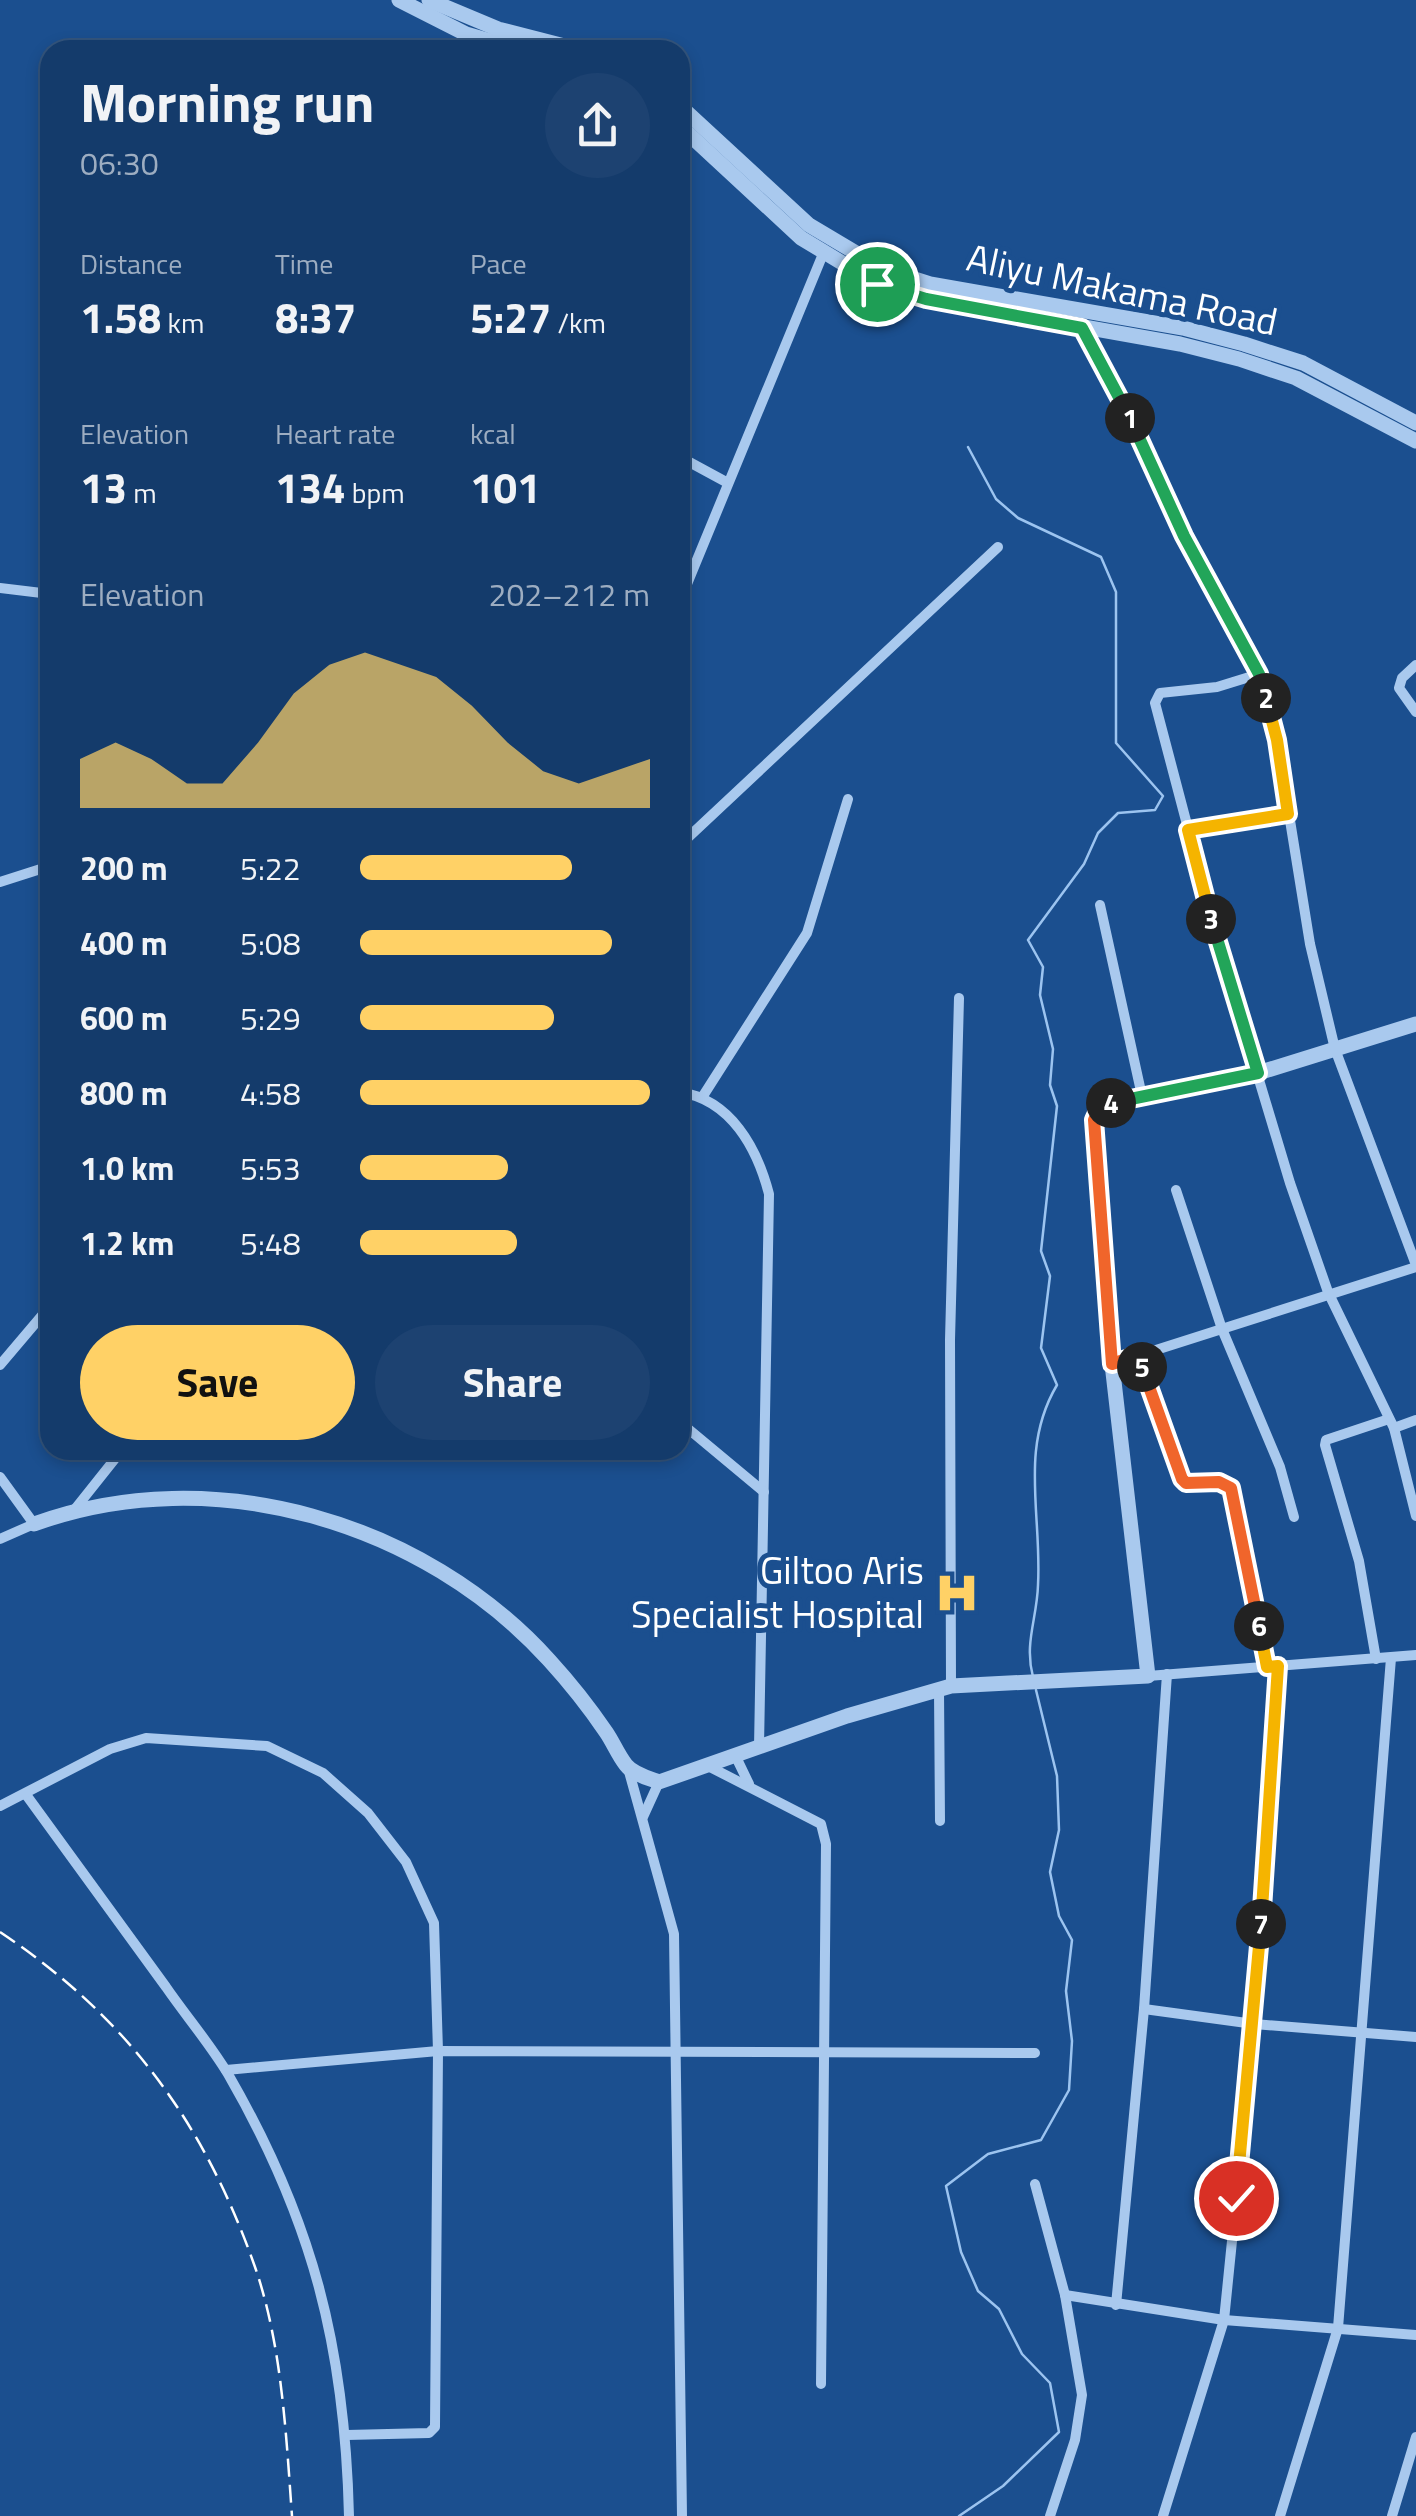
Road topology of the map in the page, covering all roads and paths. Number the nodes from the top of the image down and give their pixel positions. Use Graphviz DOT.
graph roads {
  1 [pos="398,0"];
  2 [pos="428,0"];
  3 [pos="478,40"];
  4 [pos="541,40"];
  5 [pos="690,118"];
  6 [pos="690,132"];
  7 [pos="713,146"];
  8 [pos="823,254"];
  9 [pos="1022,308"];
  10 [pos="1039,312"];
  11 [pos="1082,328"];
  12 [pos="1416,423"];
  13 [pos="1416,442"];
  14 [pos="690,463"];
  15 [pos="728,483"];
  16 [pos="998,547"];
  17 [pos="690,582"];
  18 [pos="0,588"];
  19 [pos="40,593"];
  20 [pos="1416,665"];
  21 [pos="1259,674"];
  22 [pos="1416,712"];
  23 [pos="848,799"];
  24 [pos="1288,814"];
  25 [pos="1188,830"];
  26 [pos="690,836"];
  27 [pos="40,869"];
  28 [pos="0,882"];
  29 [pos="1100,904"];
  30 [pos="959,998"];
  31 [pos="1416,1024"];
  32 [pos="1335,1049"];
  33 [pos="1258,1073"];
  34 [pos="690,1094"];
  35 [pos="703,1096"];
  36 [pos="1142,1096"];
  37 [pos="1176,1190"];
  38 [pos="1416,1266"];
  39 [pos="1328,1292"];
  40 [pos="40,1318"];
  41 [pos="1222,1328"];
  42 [pos="1138,1355"];
  43 [pos="1112,1364"];
  44 [pos="0,1365"];
  45 [pos="1416,1420"];
  46 [pos="1391,1424"];
  47 [pos="690,1430"];
  48 [pos="114,1460"];
  49 [pos="0,1477"];
  50 [pos="764,1492"];
  51 [pos="74,1509"];
  52 [pos="1416,1516"];
  53 [pos="1294,1517"];
  54 [pos="34,1524"];
  55 [pos="0,1539"];
  56 [pos="1416,1655"];
  57 [pos="1392,1658"];
  58 [pos="1376,1659"];
  59 [pos="1273,1667"];
  60 [pos="1167,1674"];
  61 [pos="1148,1676"];
  62 [pos="945,1688"];
  63 [pos="760,1747"];
  64 [pos="736,1756"];
  65 [pos="710,1766"];
  66 [pos="627,1767"];
  67 [pos="659,1782"];
  68 [pos="749,1785"];
  69 [pos="27,1796"];
  70 [pos="0,1806"];
  71 [pos="643,1818"];
  72 [pos="940,1821"];
  73 [pos="1144,2009"];
  74 [pos="1254,2024"];
  75 [pos="1363,2033"];
  76 [pos="1416,2037"];
  77 [pos="678,2050"];
  78 [pos="438,2051"];
  79 [pos="1035,2054"];
  80 [pos="826,2055"];
  81 [pos="226,2070"];
  82 [pos="1035,2184"];
  83 [pos="1064,2295"];
  84 [pos="1116,2304"];
  85 [pos="1224,2320"];
  86 [pos="1338,2328"];
  87 [pos="1416,2335"];
  88 [pos="821,2384"];
  89 [pos="348,2435"];
  90 [pos="1416,2437"];
  91 [pos="349,2516"];
  92 [pos="682,2516"];
  93 [pos="1050,2516"];
  94 [pos="1163,2516"];
  95 [pos="1280,2516"];
  96 [pos="1392,2516"];
  1 -- 3 [label="street"];
  2 -- 4 [label="street"];
  5 -- 7 [label="street, Aliyu Makama Road"];
  6 -- 7 [label="street, Aliyu Makama Road"];
  7 -- 8 [label="street, Aliyu Makama Road"];
  7 -- 9 [label="street, Aliyu Makama Road"];
  8 -- 9 [label="street, Aliyu Makama Road"];
  8 -- 15 [label="street"];
  9 -- 10 [label="street, Aliyu Makama Road"];
  10 -- 11 [label="street, Aliyu Makama Road"];
  10 -- 12 [label="street, Aliyu Makama Road"];
  11 -- 13 [label="street, Aliyu Makama Road"];
  11 -- 21 [label="street"];
  14 -- 15 [label="street"];
  15 -- 17 [label="street"];
  16 -- 26 [label="street"];
  18 -- 19 [label="street"];
  20 -- 22 [label="street"];
  21 -- 24 [label="street"];
  21 -- 25 [label="street"];
  23 -- 35 [label="street"];
  24 -- 25 [label="street"];
  24 -- 32 [label="street"];
  25 -- 33 [label="street"];
  27 -- 28 [label="street"];
  29 -- 36 [label="street"];
  30 -- 62 [label="street"];
  31 -- 32 [label="street"];
  32 -- 33 [label="street"];
  32 -- 38 [label="street"];
  33 -- 36 [label="street"];
  33 -- 39 [label="street"];
  34 -- 35 [label="street"];
  35 -- 50 [label="street"];
  36 -- 43 [label="street"];
  37 -- 41 [label="street"];
  38 -- 39 [label="street"];
  39 -- 41 [label="street"];
  39 -- 46 [label="street"];
  40 -- 44 [label="street"];
  41 -- 42 [label="street"];
  41 -- 53 [label="street"];
  42 -- 43 [label="street"];
  42 -- 59 [label="street"];
  43 -- 61 [label="street"];
  45 -- 46 [label="street"];
  46 -- 52 [label="street"];
  46 -- 58 [label="street"];
  47 -- 50 [label="street"];
  48 -- 51 [label="street"];
  49 -- 54 [label="street"];
  50 -- 63 [label="street"];
  51 -- 54 [label="street"];
  51 -- 66 [label="street"];
  54 -- 55 [label="street"];
  56 -- 57 [label="street"];
  57 -- 58 [label="street"];
  57 -- 75 [label="street"];
  58 -- 59 [label="street"];
  59 -- 60 [label="street"];
  59 -- 74 [label="street"];
  60 -- 61 [label="street"];
  60 -- 73 [label="street"];
  61 -- 62 [label="street"];
  62 -- 63 [label="street"];
  62 -- 72 [label="street"];
  63 -- 64 [label="street"];
  64 -- 65 [label="street"];
  64 -- 68 [label="street"];
  65 -- 67 [label="street"];
  65 -- 68 [label="street"];
  66 -- 67 [label="street"];
  66 -- 71 [label="street"];
  67 -- 71 [label="street"];
  68 -- 80 [label="street"];
  69 -- 70 [label="street"];
  69 -- 78 [label="street"];
  69 -- 81 [label="street"];
  71 -- 77 [label="street"];
  73 -- 74 [label="street"];
  73 -- 84 [label="street"];
  74 -- 75 [label="street"];
  74 -- 85 [label="street"];
  75 -- 76 [label="street"];
  75 -- 86 [label="street"];
  77 -- 78 [label="street"];
  77 -- 80 [label="street"];
  77 -- 92 [label="street"];
  78 -- 81 [label="street"];
  78 -- 89 [label="street"];
  79 -- 80 [label="street"];
  80 -- 88 [label="street"];
  81 -- 89 [label="street"];
  82 -- 83 [label="street"];
  83 -- 84 [label="street"];
  83 -- 93 [label="street"];
  84 -- 85 [label="street"];
  85 -- 86 [label="street"];
  85 -- 94 [label="street"];
  86 -- 87 [label="street"];
  86 -- 95 [label="street"];
  89 -- 91 [label="street"];
  90 -- 96 [label="street"];
}
